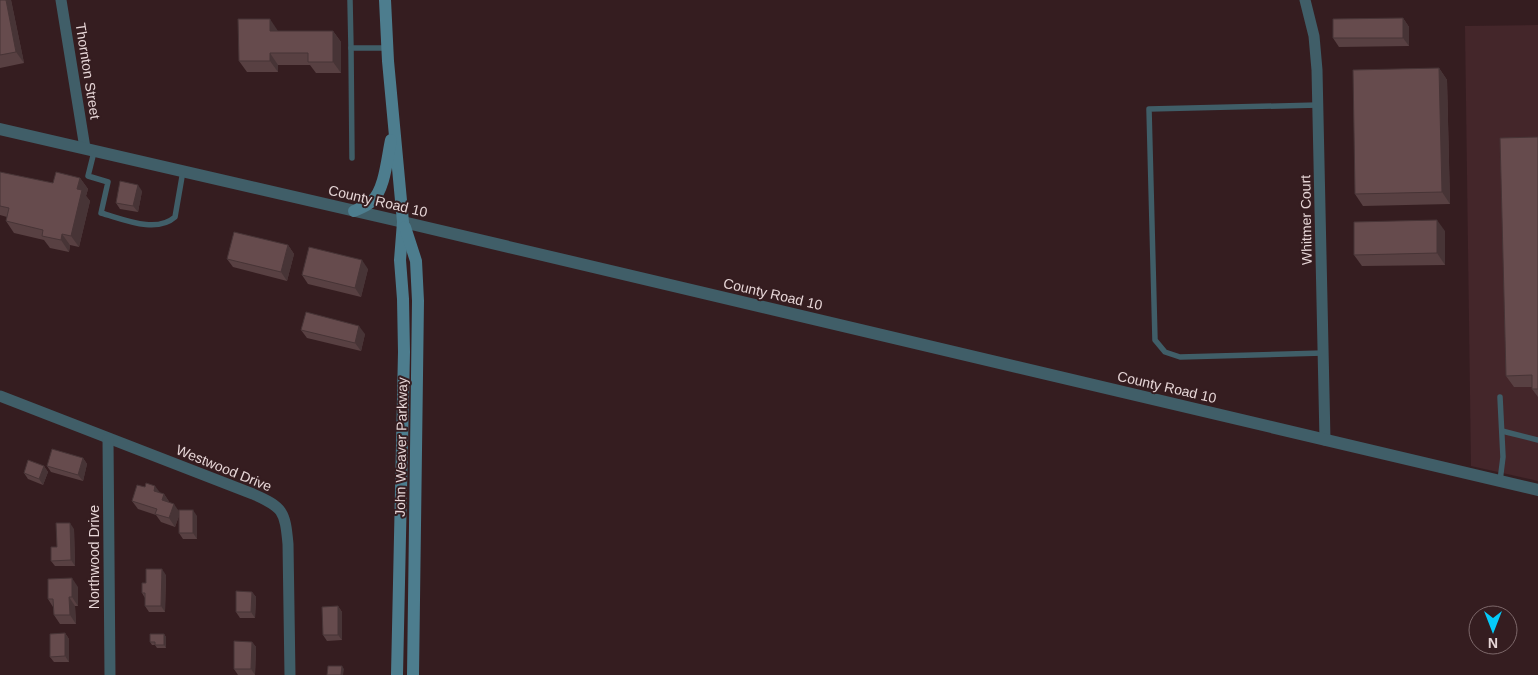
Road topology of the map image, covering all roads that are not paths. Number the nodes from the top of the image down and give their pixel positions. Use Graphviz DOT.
graph roads {
  1 [pos="61,0"];
  2 [pos="350,0"];
  3 [pos="385,0"];
  4 [pos="1305,0"];
  5 [pos="351,48"];
  6 [pos="387,48"];
  7 [pos="1318,105"];
  8 [pos="393,125"];
  9 [pos="0,129"];
  10 [pos="90,149"];
  11 [pos="352,158"];
  12 [pos="183,170"];
  13 [pos="354,210"];
  14 [pos="403,222"];
  15 [pos="1324,353"];
  16 [pos="0,396"];
  17 [pos="1500,397"];
  18 [pos="1502,431"];
  19 [pos="108,438"];
  20 [pos="1325,440"];
  21 [pos="1538,440"];
  22 [pos="1500,481"];
  23 [pos="1538,490"];
  24 [pos="110,675"];
  25 [pos="290,675"];
  26 [pos="397,675"];
  27 [pos="413,675"];
  1 -- 10 [label="street, Thornton Street"];
  2 -- 5 [label="lane"];
  3 -- 6 [label="main road, John Weaver Parkway"];
  4 -- 7 [label="street, Whitmer Court"];
  5 -- 6 [label="lane"];
  5 -- 11 [label="lane"];
  6 -- 8 [label="main road, John Weaver Parkway"];
  7 -- 15 [label="street, Whitmer Court"];
  7 -- 15 [label="lane"];
  8 -- 13 [label="main road"];
  8 -- 14 [label="main road, John Weaver Parkway"];
  9 -- 10 [label="street, County Road 10"];
  10 -- 12 [label="street, County Road 10"];
  10 -- 12 [label="lane"];
  12 -- 13 [label="street, County Road 10"];
  13 -- 14 [label="street, County Road 10"];
  14 -- 20 [label="street, County Road 10"];
  14 -- 26 [label="main road, John Weaver Parkway"];
  14 -- 27 [label="main road, John Weaver Parkway"];
  15 -- 20 [label="street, Whitmer Court"];
  16 -- 19 [label="street, Westwood Drive"];
  17 -- 18 [label="lane"];
  18 -- 21 [label="lane"];
  18 -- 22 [label="lane"];
  19 -- 24 [label="street, Northwood Drive"];
  19 -- 25 [label="street, Westwood Drive"];
  20 -- 22 [label="street, County Road 10"];
  22 -- 23 [label="street, County Road 10"];
}
